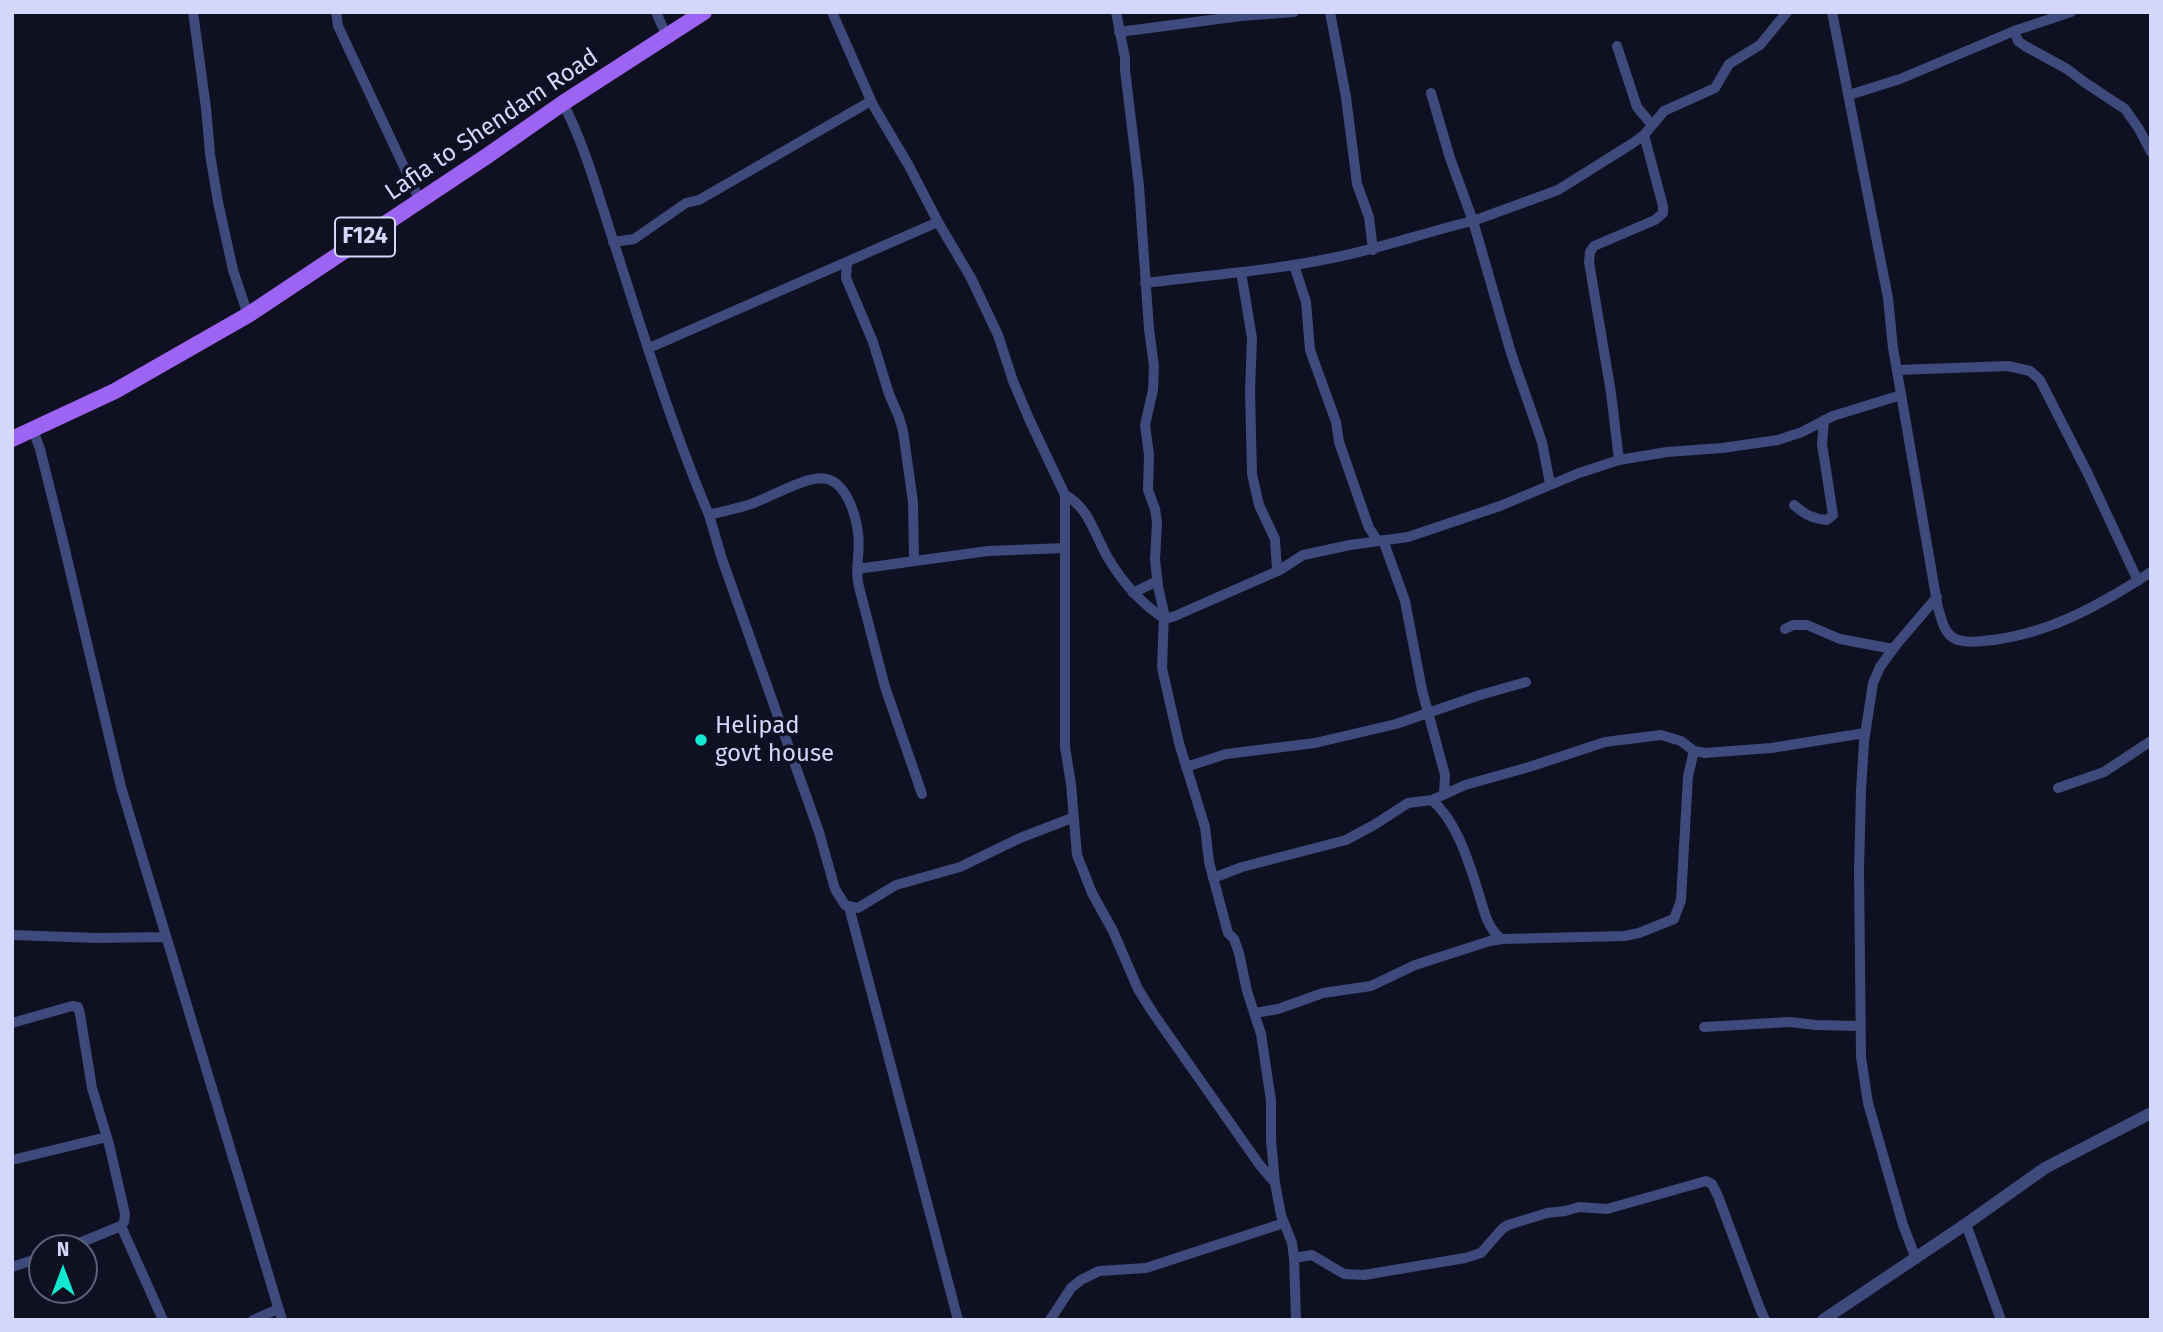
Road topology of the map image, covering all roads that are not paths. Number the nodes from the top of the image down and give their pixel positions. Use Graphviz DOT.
graph roads {
  1 [pos="193,12"];
  2 [pos="336,12"];
  3 [pos="656,12"];
  4 [pos="704,12"];
  5 [pos="832,12"];
  6 [pos="1116,12"];
  7 [pos="1294,12"];
  8 [pos="1330,12"];
  9 [pos="1787,12"];
  10 [pos="1832,12"];
  11 [pos="2071,12"];
  12 [pos="2014,31"];
  13 [pos="1119,32"];
  14 [pos="667,37"];
  15 [pos="1617,46"];
  16 [pos="1431,93"];
  17 [pos="1849,95"];
  18 [pos="871,101"];
  19 [pos="564,103"];
  20 [pos="1652,125"];
  21 [pos="1644,135"];
  22 [pos="2151,152"];
  23 [pos="420,201"];
  24 [pos="1473,221"];
  25 [pos="938,222"];
  26 [pos="614,242"];
  27 [pos="1373,250"];
  28 [pos="847,263"];
  29 [pos="1294,265"];
  30 [pos="832,269"];
  31 [pos="1241,272"];
  32 [pos="846,278"];
  33 [pos="1145,283"];
  34 [pos="248,315"];
  35 [pos="649,348"];
  36 [pos="1897,370"];
  37 [pos="1901,395"];
  38 [pos="1824,420"];
  39 [pos="33,430"];
  40 [pos="1802,432"];
  41 [pos="12,439"];
  42 [pos="1822,444"];
  43 [pos="1619,460"];
  44 [pos="1550,484"];
  45 [pos="1065,495"];
  46 [pos="1794,505"];
  47 [pos="709,515"];
  48 [pos="1381,541"];
  49 [pos="1065,548"];
  50 [pos="914,561"];
  51 [pos="857,569"];
  52 [pos="1278,571"];
  53 [pos="2151,572"];
  54 [pos="1157,581"];
  55 [pos="2138,581"];
  56 [pos="1133,593"];
  57 [pos="1937,597"];
  58 [pos="1165,618"];
  59 [pos="1785,629"];
  60 [pos="1893,649"];
  61 [pos="1526,682"];
  62 [pos="1428,713"];
  63 [pos="1865,733"];
  64 [pos="2151,741"];
  65 [pos="1694,751"];
  66 [pos="1186,767"];
  67 [pos="1445,775"];
  68 [pos="2058,788"];
  69 [pos="1456,789"];
  70 [pos="922,794"];
  71 [pos="1443,794"];
  72 [pos="1432,800"];
  73 [pos="1444,810"];
  74 [pos="1073,818"];
  75 [pos="1213,878"];
  76 [pos="849,907"];
  77 [pos="1490,929"];
  78 [pos="12,935"];
  79 [pos="166,937"];
  80 [pos="1501,939"];
  81 [pos="1486,943"];
  82 [pos="1255,1013"];
  83 [pos="12,1023"];
  84 [pos="1860,1026"];
  85 [pos="1704,1027"];
  86 [pos="2151,1113"];
  87 [pos="107,1137"];
  88 [pos="12,1160"];
  89 [pos="1275,1183"];
  90 [pos="1284,1223"];
  91 [pos="1966,1224"];
  92 [pos="121,1226"];
  93 [pos="98,1235"];
  94 [pos="1294,1258"];
  95 [pos="1916,1259"];
  96 [pos="280,1314"];
  97 [pos="163,1320"];
  98 [pos="253,1320"];
  99 [pos="958,1320"];
  100 [pos="1049,1320"];
  101 [pos="1296,1320"];
  102 [pos="1766,1320"];
  103 [pos="1823,1320"];
  104 [pos="2001,1320"];
  1 -- 34 [label="street"];
  2 -- 23 [label="street"];
  3 -- 14 [label="street"];
  4 -- 14 [label="main road, Lafia to Shendam Road / F124"];
  5 -- 18 [label="street"];
  6 -- 13 [label="street"];
  7 -- 13 [label="street"];
  8 -- 27 [label="street"];
  9 -- 20 [label="street"];
  10 -- 17 [label="street"];
  11 -- 12 [label="street"];
  12 -- 17 [label="street"];
  12 -- 22 [label="street"];
  13 -- 33 [label="street"];
  14 -- 19 [label="main road, Lafia to Shendam Road / F124"];
  15 -- 20 [label="street"];
  16 -- 24 [label="street"];
  17 -- 36 [label="street"];
  18 -- 25 [label="street"];
  18 -- 26 [label="street"];
  19 -- 23 [label="main road, Lafia to Shendam Road / F124"];
  19 -- 26 [label="street"];
  20 -- 21 [label="street"];
  21 -- 24 [label="street"];
  21 -- 43 [label="street"];
  23 -- 34 [label="main road, Lafia to Shendam Road / F124"];
  24 -- 27 [label="street"];
  24 -- 44 [label="street"];
  25 -- 28 [label="street"];
  25 -- 45 [label="street"];
  26 -- 35 [label="street"];
  27 -- 29 [label="street"];
  28 -- 30 [label="street"];
  28 -- 32 [label="street"];
  29 -- 31 [label="street"];
  29 -- 48 [label="street"];
  30 -- 32 [label="street"];
  30 -- 35 [label="street"];
  31 -- 33 [label="street"];
  31 -- 52 [label="street"];
  32 -- 50 [label="street"];
  33 -- 54 [label="street"];
  34 -- 39 [label="main road, Lafia to Shendam Road / F124"];
  35 -- 47 [label="street"];
  36 -- 37 [label="street"];
  36 -- 55 [label="street"];
  37 -- 38 [label="street"];
  37 -- 57 [label="street"];
  38 -- 40 [label="street"];
  38 -- 42 [label="street"];
  39 -- 41 [label="main road, Lafia to Shendam Road / F124"];
  39 -- 79 [label="street"];
  40 -- 42 [label="street"];
  40 -- 43 [label="street"];
  42 -- 46 [label="street"];
  43 -- 44 [label="street"];
  44 -- 48 [label="street"];
  45 -- 49 [label="street"];
  45 -- 56 [label="street"];
  47 -- 51 [label="street"];
  47 -- 76 [label="street"];
  48 -- 52 [label="street"];
  48 -- 62 [label="street"];
  49 -- 50 [label="street"];
  49 -- 74 [label="street"];
  50 -- 51 [label="street"];
  51 -- 70 [label="street"];
  52 -- 58 [label="street"];
  53 -- 55 [label="street"];
  54 -- 56 [label="street"];
  54 -- 58 [label="street"];
  55 -- 57 [label="street"];
  56 -- 58 [label="street"];
  57 -- 60 [label="street"];
  58 -- 66 [label="street"];
  59 -- 60 [label="street"];
  60 -- 63 [label="street"];
  61 -- 62 [label="street"];
  62 -- 66 [label="street"];
  62 -- 67 [label="street"];
  63 -- 65 [label="street"];
  63 -- 84 [label="street"];
  64 -- 68 [label="street"];
  65 -- 69 [label="street"];
  65 -- 80 [label="street"];
  66 -- 75 [label="street"];
  67 -- 69 [label="street"];
  67 -- 71 [label="street"];
  69 -- 71 [label="street"];
  71 -- 72 [label="street"];
  71 -- 73 [label="street"];
  72 -- 73 [label="street"];
  72 -- 75 [label="street"];
  73 -- 77 [label="street"];
  74 -- 76 [label="street"];
  74 -- 89 [label="street"];
  75 -- 82 [label="street"];
  76 -- 99 [label="street"];
  77 -- 80 [label="street"];
  77 -- 81 [label="street"];
  78 -- 79 [label="street"];
  79 -- 96 [label="street"];
  80 -- 81 [label="street"];
  81 -- 82 [label="street"];
  82 -- 89 [label="street"];
  83 -- 87 [label="street"];
  84 -- 85 [label="street"];
  84 -- 95 [label="street"];
  86 -- 91 [label="street"];
  87 -- 88 [label="street"];
  87 -- 92 [label="street"];
  89 -- 90 [label="street"];
  90 -- 94 [label="street"];
  90 -- 100 [label="street"];
  91 -- 95 [label="street"];
  91 -- 104 [label="street"];
  92 -- 93 [label="street"];
  92 -- 97 [label="street"];
  94 -- 101 [label="street"];
  94 -- 102 [label="street"];
  95 -- 103 [label="street"];
  96 -- 98 [label="street"];
}
